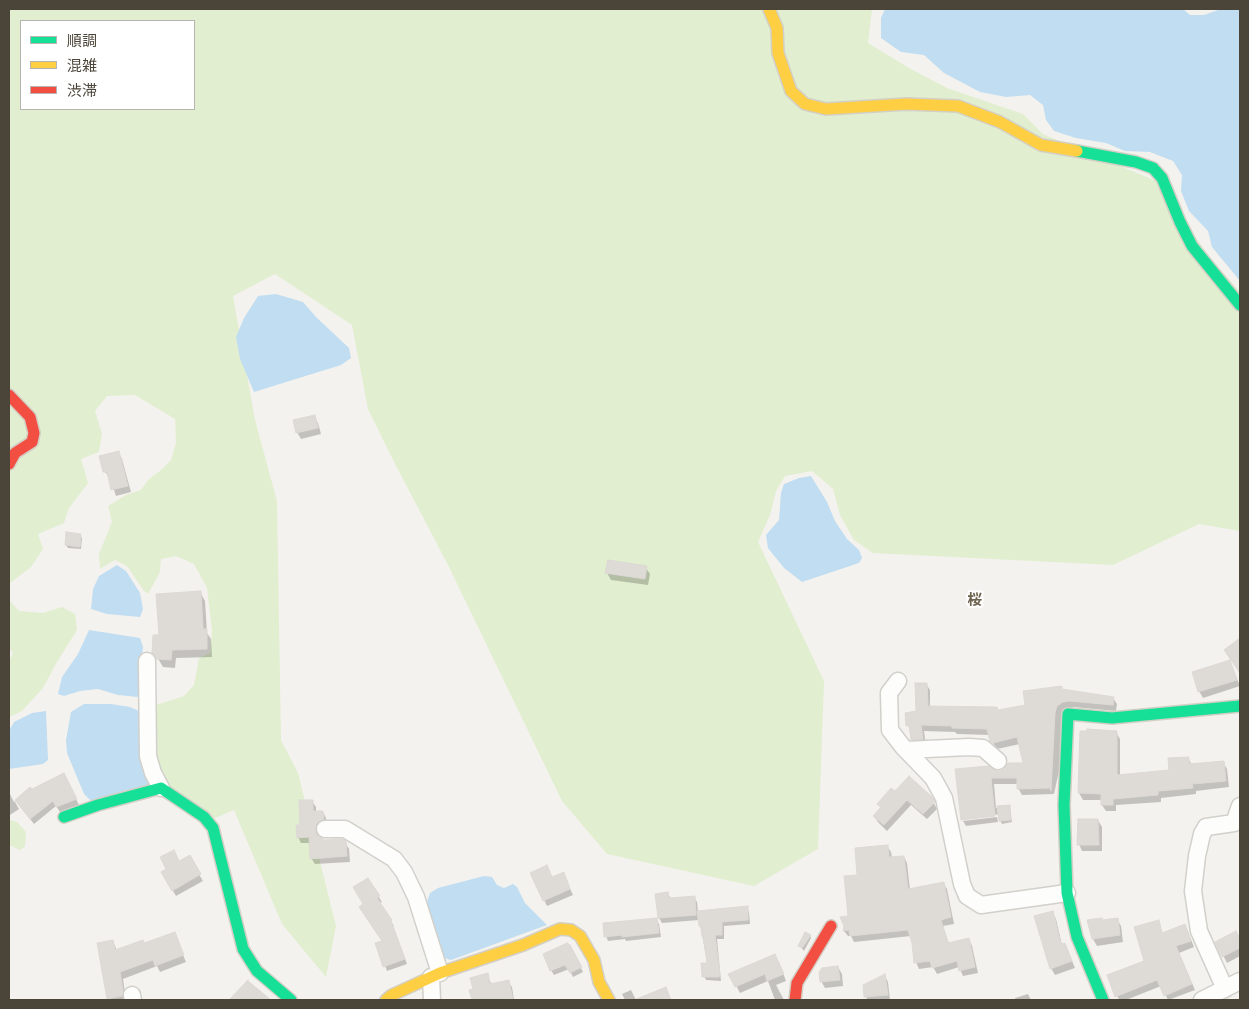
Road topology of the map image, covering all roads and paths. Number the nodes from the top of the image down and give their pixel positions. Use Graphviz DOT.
graph roads {
  1 [pos="769,9"];
  2 [pos="1240,305"];
  3 [pos="9,395"];
  4 [pos="9,464"];
  5 [pos="147,661"];
  6 [pos="898,681"];
  7 [pos="1240,706"];
  8 [pos="906,750"];
  9 [pos="998,761"];
  10 [pos="160,788"];
  11 [pos="1240,806"];
  12 [pos="64,817"];
  13 [pos="325,829"];
  14 [pos="1067,893"];
  15 [pos="830,926"];
  16 [pos="436,975"];
  17 [pos="1240,981"];
  18 [pos="1225,989"];
  19 [pos="291,1000"];
  20 [pos="386,1000"];
  21 [pos="432,1000"];
  22 [pos="609,1000"];
  23 [pos="795,1000"];
  24 [pos="1103,1000"];
  25 [pos="1202,1000"];
  1 -- 2 [label="street"];
  3 -- 4 [label="street"];
  5 -- 10 [label="street"];
  6 -- 8 [label="street"];
  7 -- 14 [label="street"];
  8 -- 9 [label="street"];
  8 -- 14 [label="street"];
  10 -- 12 [label="street"];
  10 -- 19 [label="street"];
  11 -- 18 [label="street"];
  13 -- 16 [label="street"];
  14 -- 24 [label="street"];
  15 -- 23 [label="street"];
  16 -- 20 [label="street"];
  16 -- 21 [label="street"];
  16 -- 22 [label="street"];
  17 -- 18 [label="street"];
  18 -- 25 [label="street"];
}
